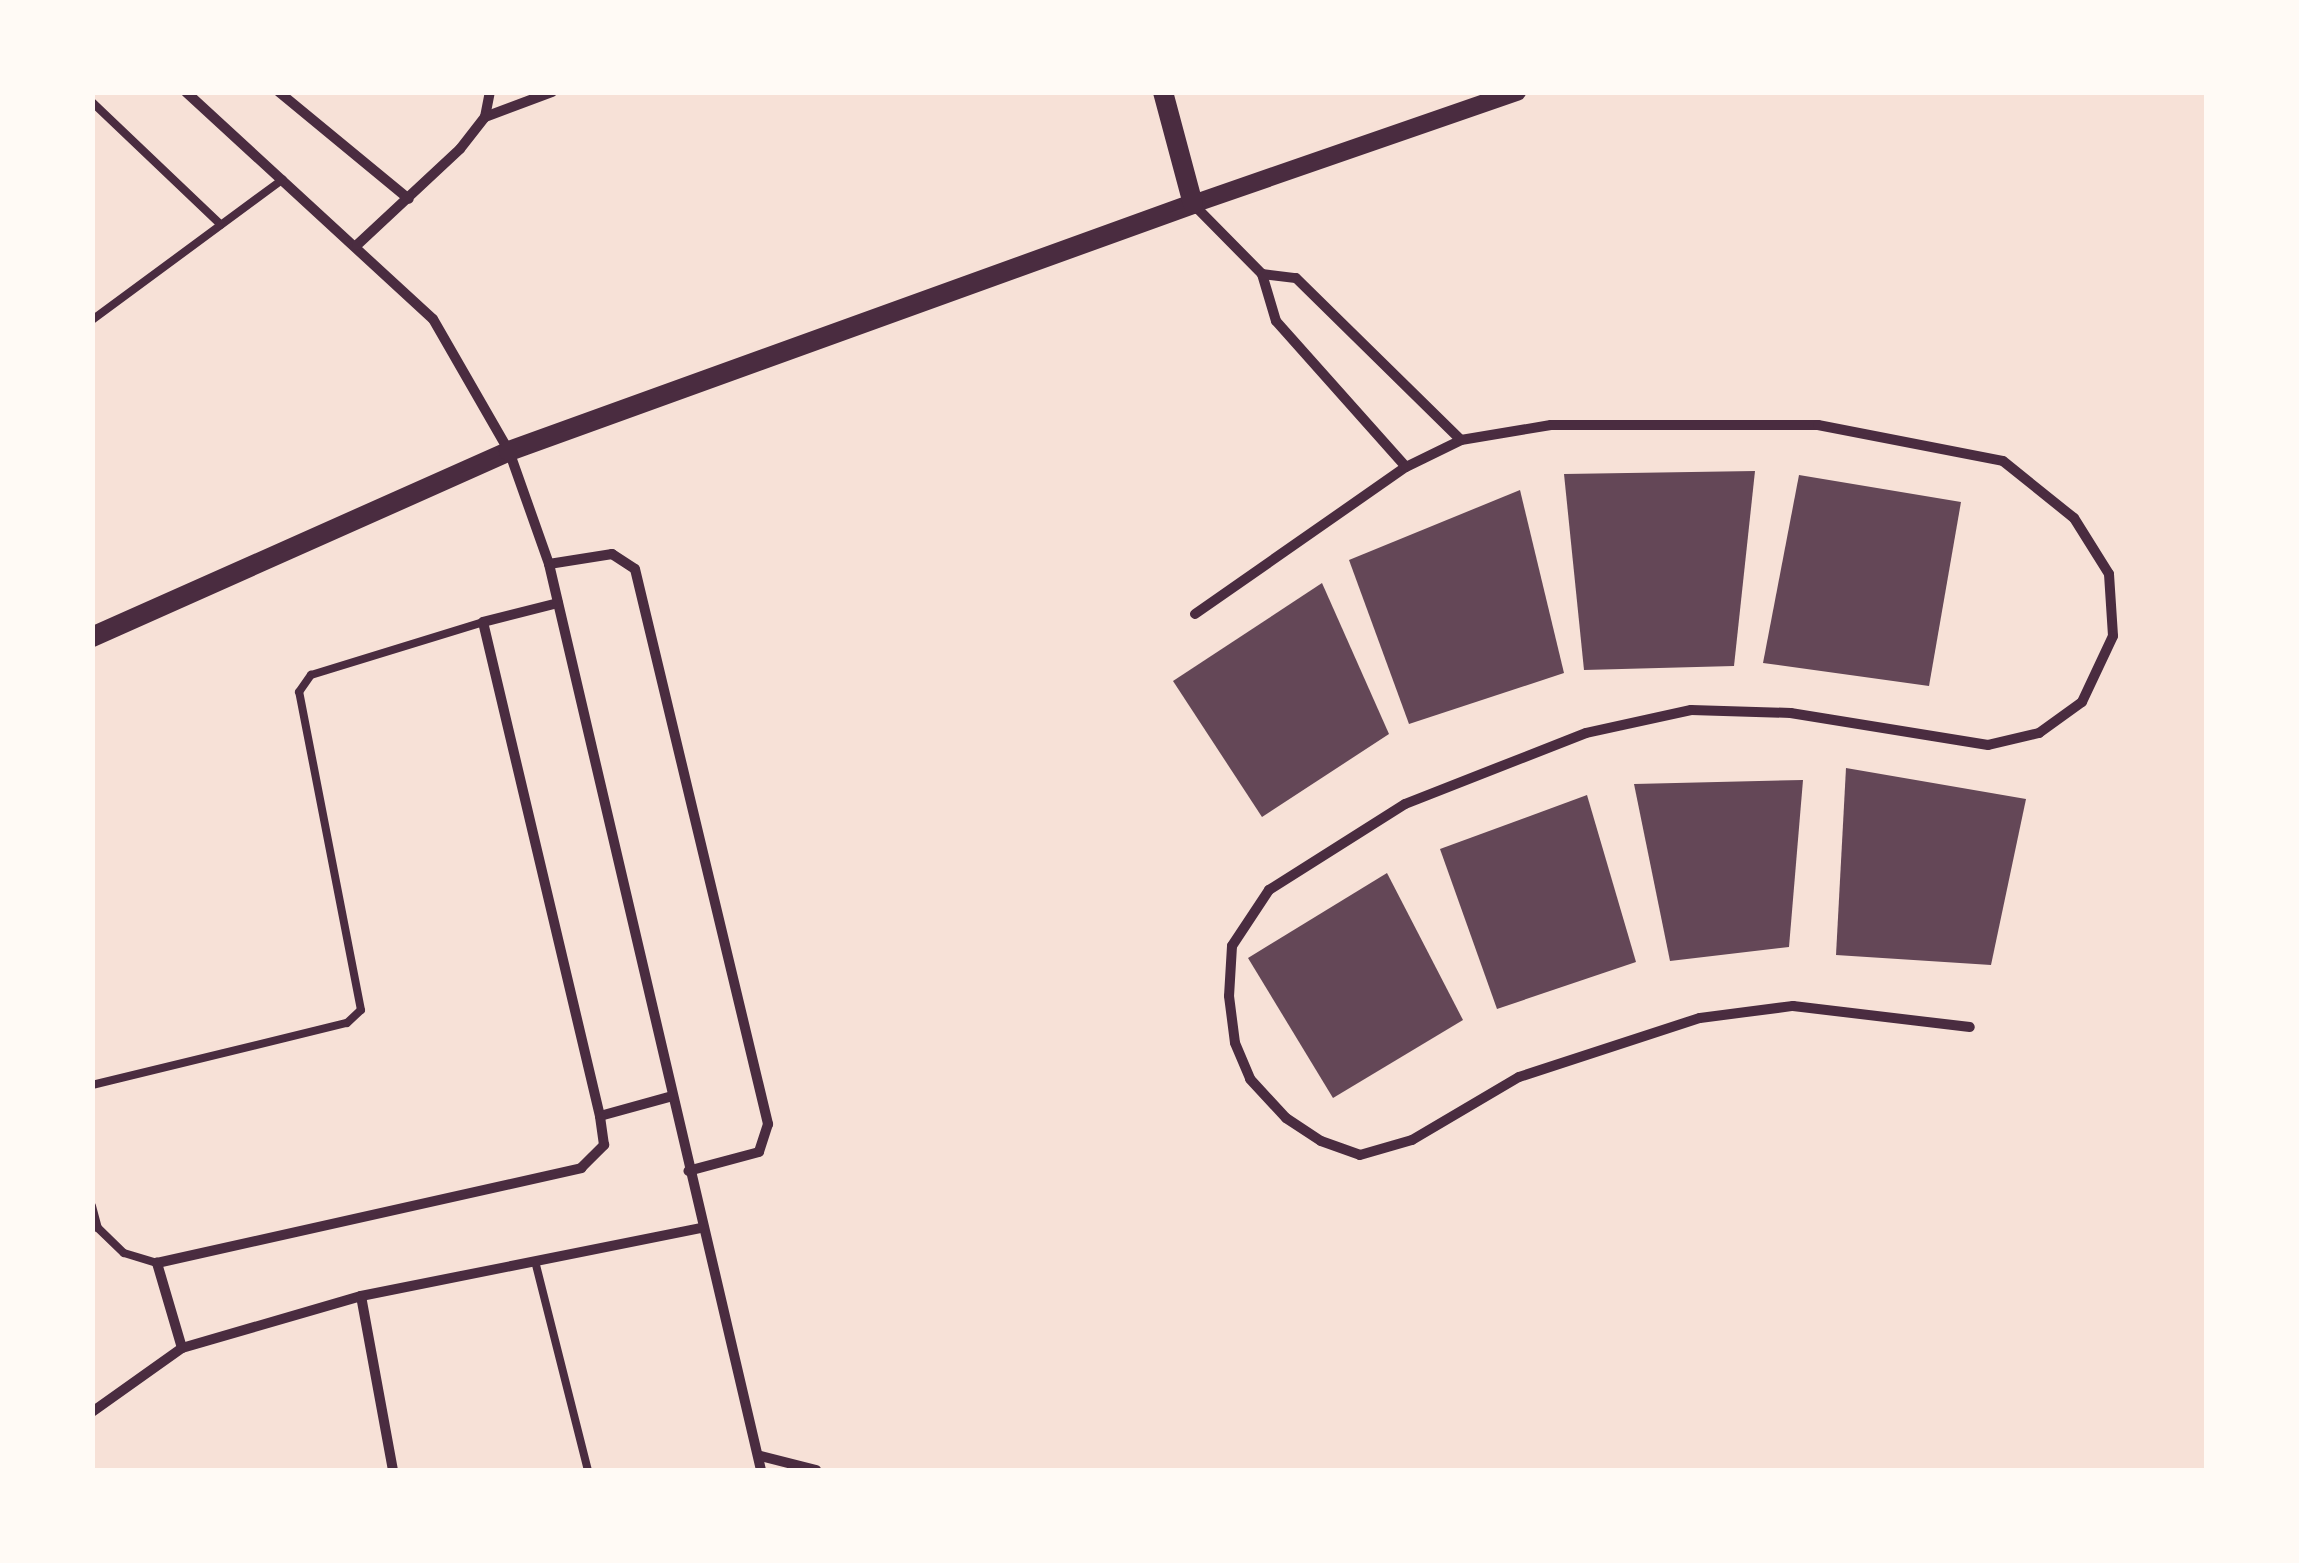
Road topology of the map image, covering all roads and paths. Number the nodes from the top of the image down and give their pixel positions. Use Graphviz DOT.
graph roads {
  1 [pos="186,92"];
  2 [pos="279,92"];
  3 [pos="490,92"];
  4 [pos="552,92"];
  5 [pos="1163,92"];
  6 [pos="1517,92"];
  7 [pos="92,102"];
  8 [pos="485,117"];
  9 [pos="283,179"];
  10 [pos="409,199"];
  11 [pos="1193,204"];
  12 [pos="221,225"];
  13 [pos="357,245"];
  14 [pos="1262,274"];
  15 [pos="92,320"];
  16 [pos="1461,440"];
  17 [pos="509,451"];
  18 [pos="1406,467"];
  19 [pos="549,564"];
  20 [pos="558,603"];
  21 [pos="1195,614"];
  22 [pos="483,622"];
  23 [pos="92,636"];
  24 [pos="1970,1026"];
  25 [pos="92,1085"];
  26 [pos="669,1097"];
  27 [pos="600,1116"];
  28 [pos="688,1172"];
  29 [pos="92,1206"];
  30 [pos="700,1228"];
  31 [pos="536,1260"];
  32 [pos="156,1263"];
  33 [pos="361,1296"];
  34 [pos="182,1348"];
  35 [pos="92,1412"];
  36 [pos="761,1456"];
  37 [pos="393,1470"];
  38 [pos="588,1470"];
  39 [pos="761,1470"];
  40 [pos="816,1470"];
  1 -- 9 [label="street"];
  2 -- 10 [label="street"];
  3 -- 8 [label="street"];
  4 -- 8 [label="street"];
  5 -- 11 [label="main road"];
  6 -- 11 [label="street"];
  7 -- 12 [label="lane"];
  8 -- 10 [label="street"];
  9 -- 12 [label="lane"];
  9 -- 13 [label="street"];
  10 -- 13 [label="street"];
  11 -- 14 [label="street"];
  11 -- 17 [label="main road"];
  12 -- 15 [label="lane"];
  13 -- 17 [label="street"];
  14 -- 16 [label="street"];
  14 -- 18 [label="street"];
  16 -- 18 [label="street"];
  16 -- 24 [label="street"];
  17 -- 19 [label="street"];
  17 -- 23 [label="main road"];
  18 -- 21 [label="street"];
  19 -- 20 [label="street"];
  19 -- 28 [label="street"];
  20 -- 22 [label="street"];
  20 -- 26 [label="street"];
  22 -- 25 [label="lane"];
  22 -- 27 [label="street"];
  26 -- 27 [label="street"];
  26 -- 28 [label="street"];
  27 -- 32 [label="street"];
  28 -- 30 [label="street"];
  29 -- 32 [label="lane"];
  30 -- 31 [label="street"];
  30 -- 36 [label="street"];
  31 -- 33 [label="street"];
  31 -- 38 [label="lane"];
  32 -- 34 [label="street"];
  33 -- 34 [label="street"];
  33 -- 37 [label="street"];
  34 -- 35 [label="street"];
  36 -- 39 [label="street"];
  36 -- 40 [label="street"];
}
